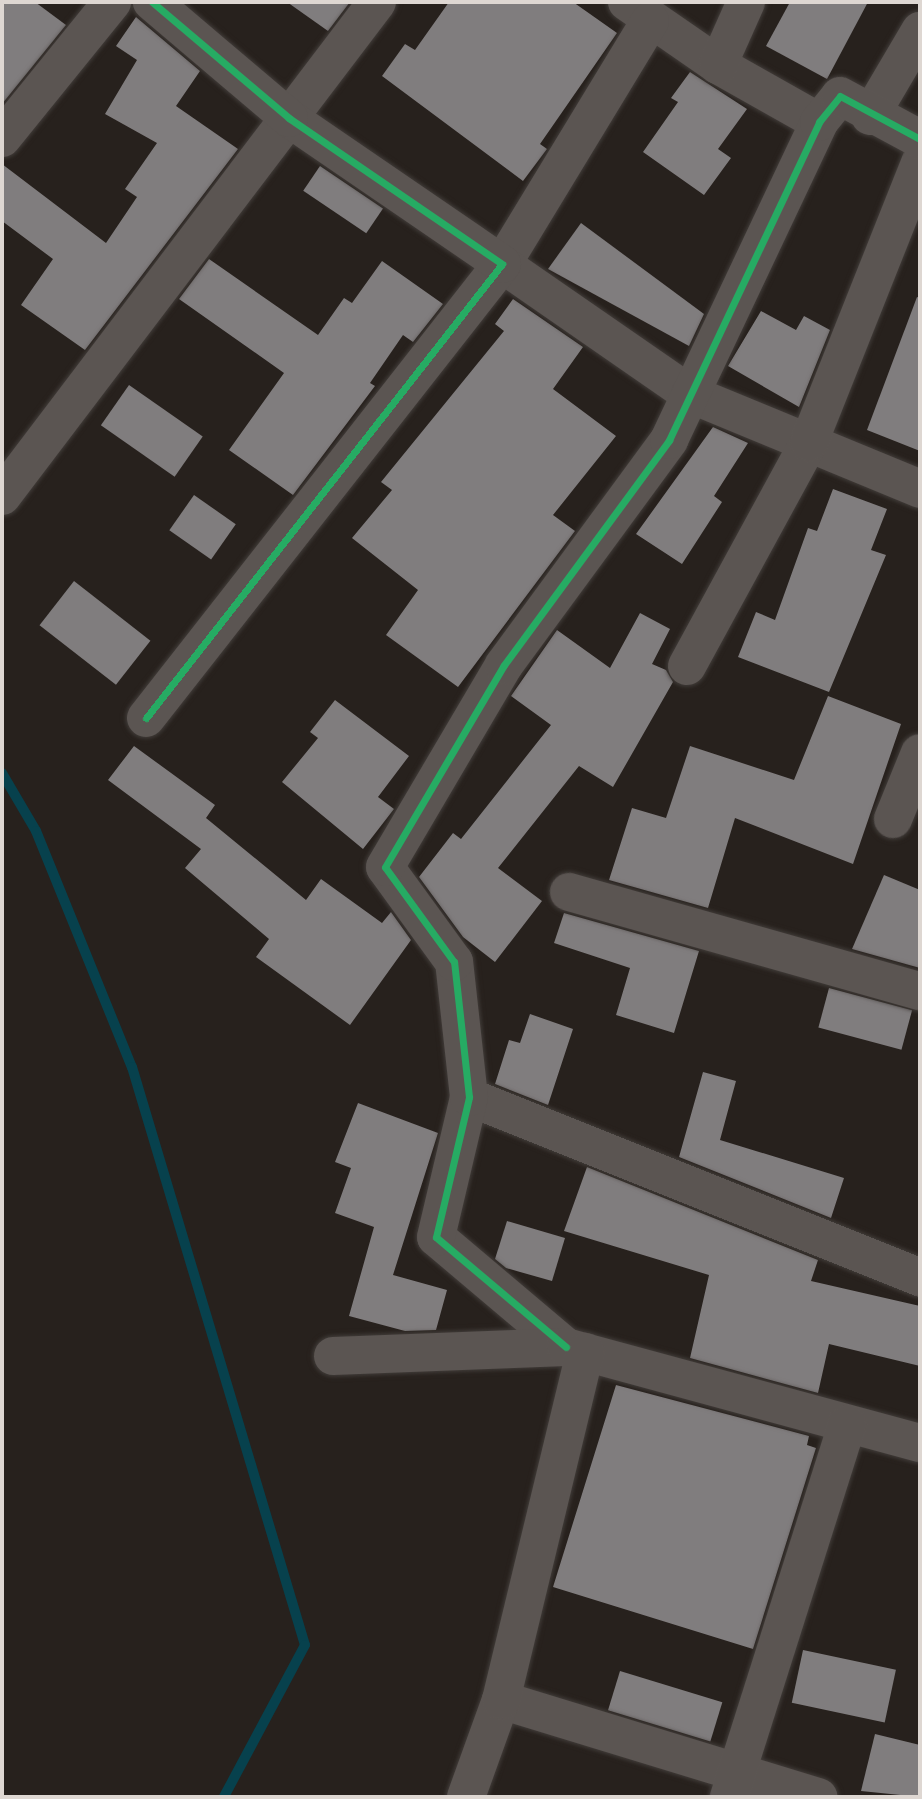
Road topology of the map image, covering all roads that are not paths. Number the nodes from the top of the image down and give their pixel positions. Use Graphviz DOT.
graph roads {
  1 [pos="112,2"];
  2 [pos="152,2"];
  3 [pos="377,2"];
  4 [pos="746,2"];
  5 [pos="638,11"];
  6 [pos="920,31"];
  7 [pos="718,65"];
  8 [pos="870,116"];
  9 [pos="289,118"];
  10 [pos="819,122"];
  11 [pos="2,138"];
  12 [pos="920,139"];
  13 [pos="920,163"];
  14 [pos="502,264"];
  15 [pos="690,394"];
  16 [pos="809,442"];
  17 [pos="920,489"];
  18 [pos="2,496"];
  19 [pos="687,666"];
  20 [pos="146,718"];
  21 [pos="920,753"];
  22 [pos="893,819"];
  23 [pos="569,892"];
  24 [pos="920,991"];
  25 [pos="469,1097"];
  26 [pos="920,1277"];
  27 [pos="575,1349"];
  28 [pos="332,1356"];
  29 [pos="847,1424"];
  30 [pos="920,1443"];
  31 [pos="500,1700"];
  32 [pos="734,1786"];
  33 [pos="466,1797"];
  34 [pos="818,1797"];
  1 -- 11 [label="street"];
  2 -- 9 [label="street"];
  3 -- 9 [label="street"];
  4 -- 7 [label="street"];
  5 -- 7 [label="street"];
  5 -- 14 [label="street"];
  6 -- 8 [label="street"];
  7 -- 10 [label="street"];
  8 -- 10 [label="street"];
  8 -- 12 [label="street"];
  9 -- 14 [label="street"];
  9 -- 18 [label="street"];
  10 -- 15 [label="street"];
  13 -- 16 [label="street"];
  14 -- 15 [label="street"];
  14 -- 20 [label="street"];
  15 -- 16 [label="street"];
  15 -- 25 [label="street"];
  16 -- 17 [label="street"];
  16 -- 19 [label="street"];
  21 -- 22 [label="street"];
  23 -- 24 [label="street"];
  25 -- 26 [label="street"];
  25 -- 27 [label="street"];
  27 -- 28 [label="street"];
  27 -- 29 [label="street"];
  27 -- 31 [label="street"];
  29 -- 30 [label="street"];
  29 -- 32 [label="street"];
  31 -- 32 [label="street"];
  31 -- 33 [label="street"];
  32 -- 34 [label="street"];
}
